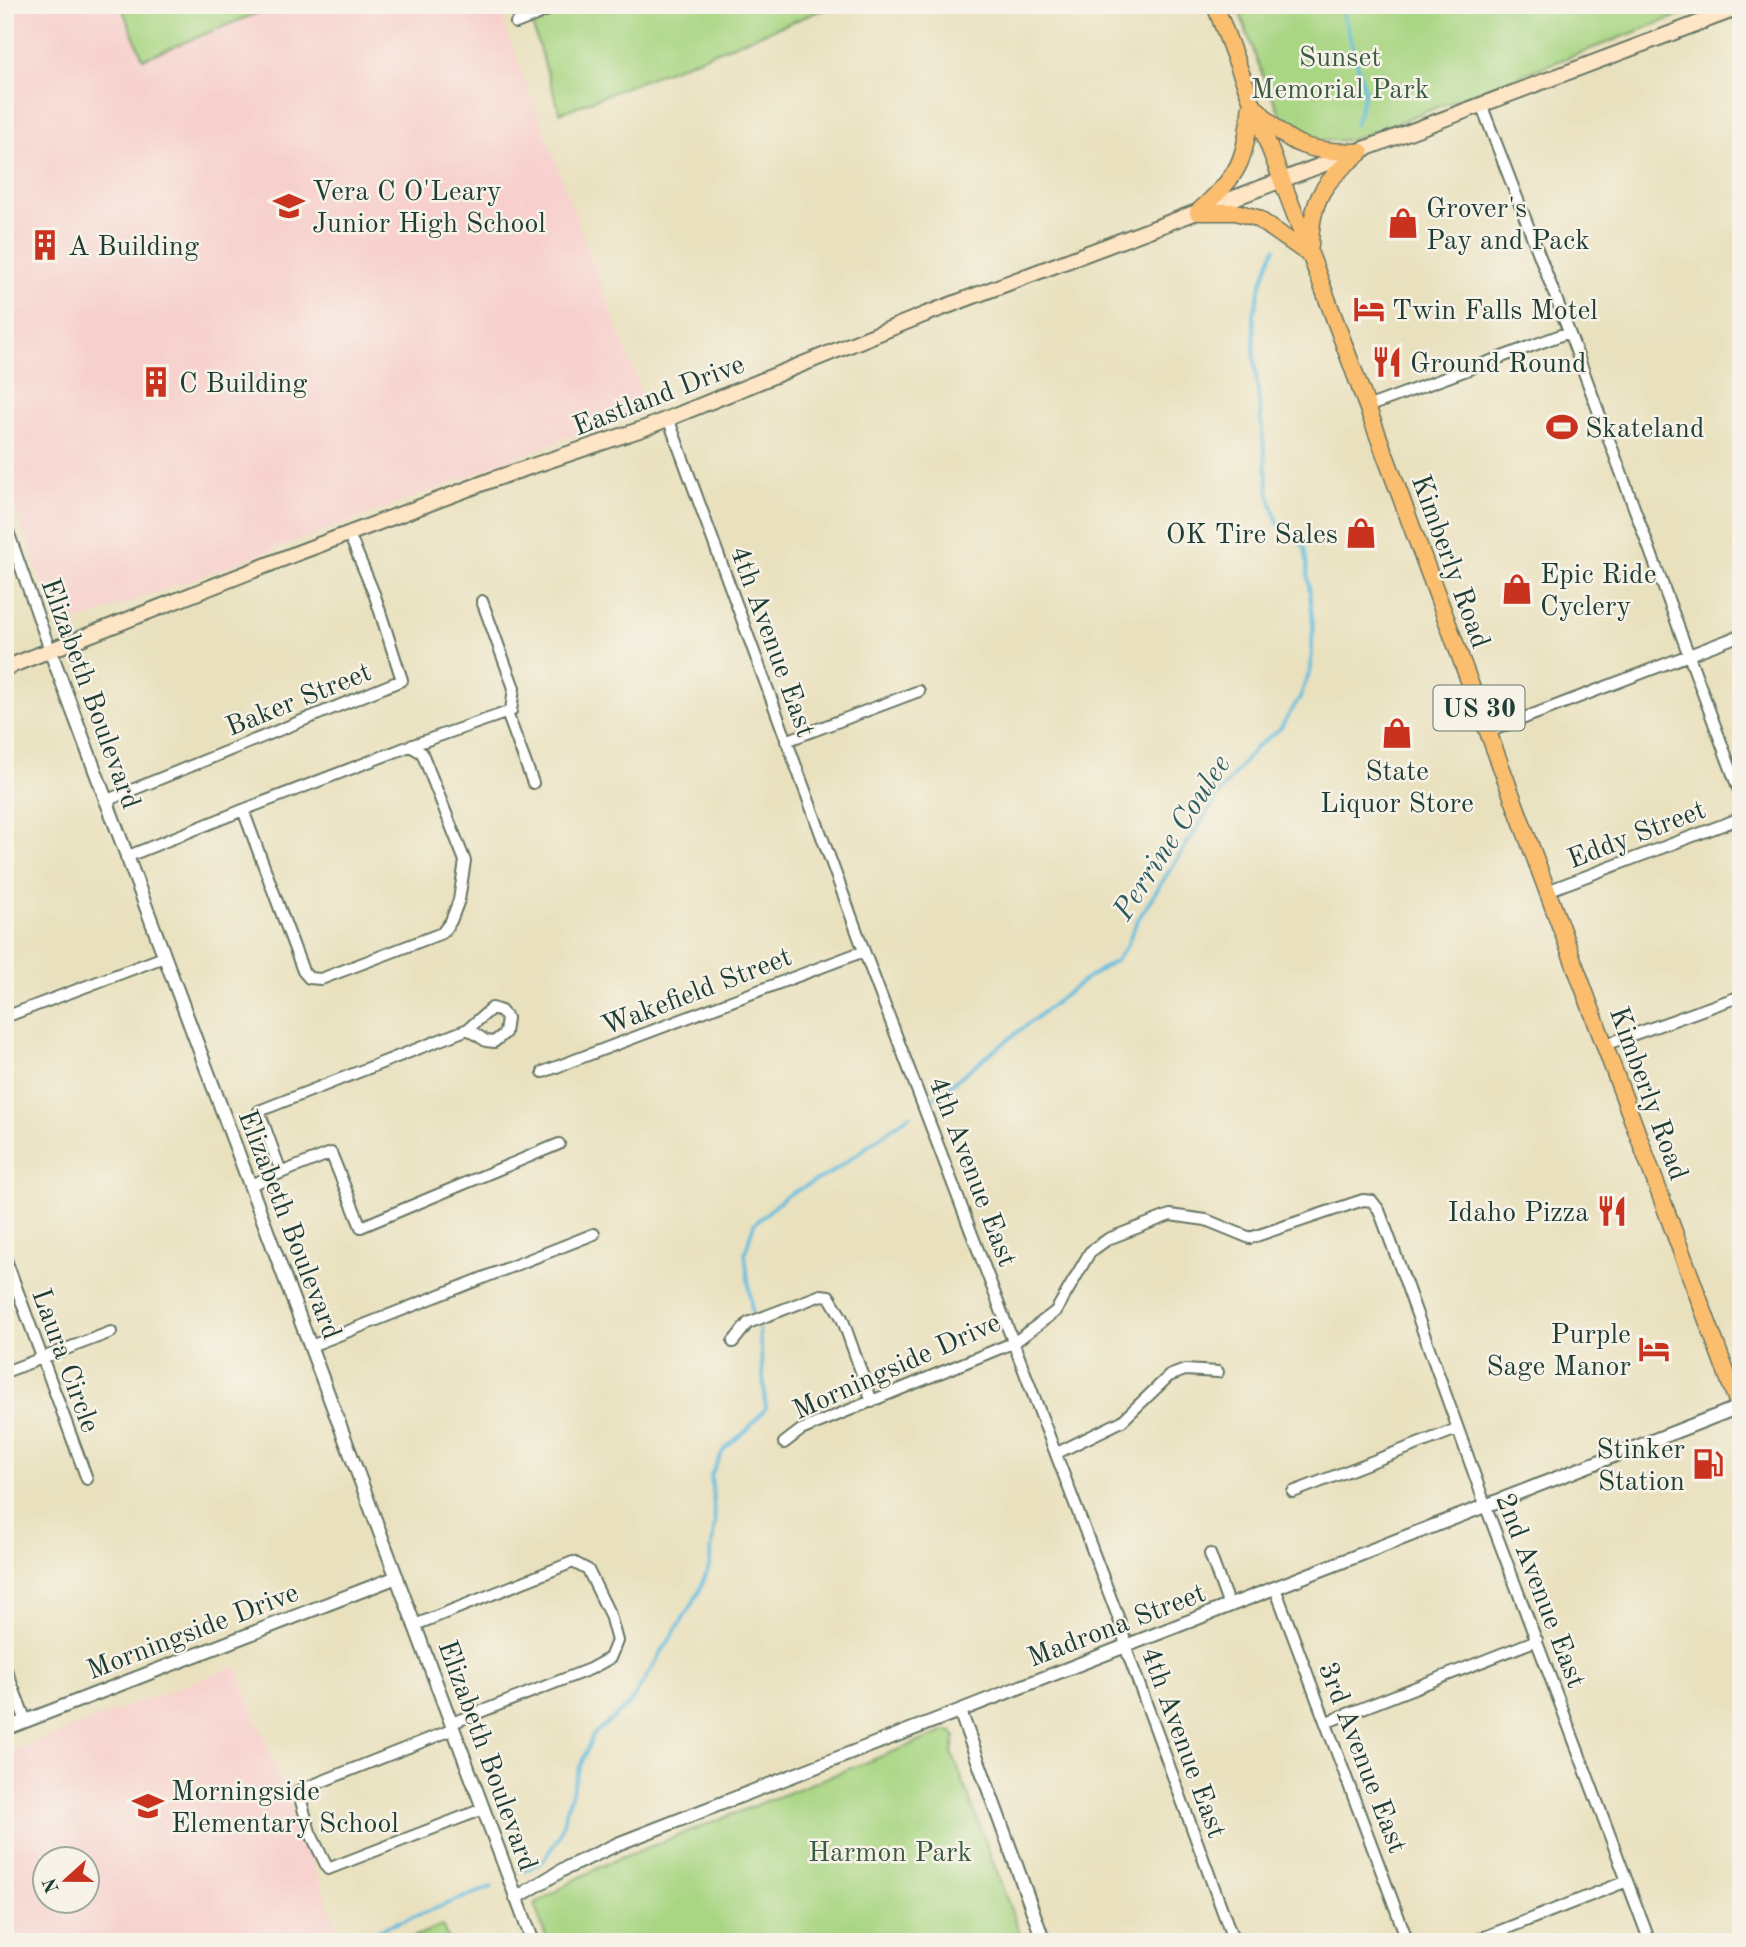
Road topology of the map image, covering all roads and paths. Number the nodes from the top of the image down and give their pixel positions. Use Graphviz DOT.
graph roads {
  1 [pos="560,5"];
  2 [pos="1215,5"];
  3 [pos="1741,7"];
  4 [pos="516,23"];
  5 [pos="1251,103"];
  6 [pos="1481,104"];
  7 [pos="1361,152"];
  8 [pos="1282,181"];
  9 [pos="1198,212"];
  10 [pos="1310,255"];
  11 [pos="1569,332"];
  12 [pos="1367,407"];
  13 [pos="667,418"];
  14 [pos="5,523"];
  15 [pos="349,534"];
  16 [pos="482,601"];
  17 [pos="1741,635"];
  18 [pos="50,650"];
  19 [pos="1688,655"];
  20 [pos="5,668"];
  21 [pos="919,691"];
  22 [pos="507,713"];
  23 [pos="1488,732"];
  24 [pos="786,741"];
  25 [pos="410,746"];
  26 [pos="533,783"];
  27 [pos="1741,796"];
  28 [pos="105,801"];
  29 [pos="243,810"];
  30 [pos="1741,818"];
  31 [pos="126,858"];
  32 [pos="1547,891"];
  33 [pos="864,951"];
  34 [pos="164,957"];
  35 [pos="1741,996"];
  36 [pos="5,1017"];
  37 [pos="468,1029"];
  38 [pos="1604,1045"];
  39 [pos="543,1072"];
  40 [pos="559,1144"];
  41 [pos="281,1172"];
  42 [pos="250,1185"];
  43 [pos="594,1234"];
  44 [pos="1395,1254"];
  45 [pos="5,1257"];
  46 [pos="111,1332"];
  47 [pos="733,1342"];
  48 [pos="1015,1342"];
  49 [pos="311,1346"];
  50 [pos="41,1357"];
  51 [pos="5,1372"];
  52 [pos="1218,1372"];
  53 [pos="872,1402"];
  54 [pos="1740,1408"];
  55 [pos="1457,1429"];
  56 [pos="784,1443"];
  57 [pos="1057,1453"];
  58 [pos="88,1479"];
  59 [pos="1293,1492"];
  60 [pos="1486,1507"];
  61 [pos="1210,1554"];
  62 [pos="397,1577"];
  63 [pos="1275,1588"];
  64 [pos="1229,1606"];
  65 [pos="415,1625"];
  66 [pos="1537,1640"];
  67 [pos="1125,1646"];
  68 [pos="5,1667"];
  69 [pos="960,1711"];
  70 [pos="26,1721"];
  71 [pos="1327,1722"];
  72 [pos="453,1726"];
  73 [pos="5,1729"];
  74 [pos="484,1809"];
  75 [pos="1627,1881"];
  76 [pos="516,1898"];
  77 [pos="533,1942"];
  78 [pos="1044,1942"];
  79 [pos="1234,1942"];
  80 [pos="1408,1942"];
  81 [pos="1472,1942"];
  82 [pos="1650,1942"];
  1 -- 4 [label="street"];
  2 -- 5 [label="main road, Kimberly Road / US 30"];
  3 -- 6 [label="main road, Eastland Drive"];
  5 -- 7 [label="main road"];
  5 -- 8 [label="main road, Kimberly Road / US 30"];
  5 -- 9 [label="main road"];
  6 -- 7 [label="main road, Eastland Drive"];
  6 -- 11 [label="street"];
  7 -- 8 [label="main road, Eastland Drive"];
  7 -- 10 [label="main road"];
  8 -- 9 [label="main road, Eastland Drive"];
  8 -- 10 [label="main road, Kimberly Road / US 30"];
  9 -- 10 [label="main road"];
  9 -- 13 [label="main road, Eastland Drive"];
  10 -- 12 [label="main road, Kimberly Road / US 30"];
  11 -- 12 [label="street"];
  11 -- 19 [label="street"];
  12 -- 23 [label="main road, Kimberly Road / US 30"];
  13 -- 15 [label="main road, Eastland Drive"];
  13 -- 24 [label="street, 4th Avenue East"];
  14 -- 18 [label="street, Elizabeth Boulevard"];
  15 -- 18 [label="main road, Eastland Drive"];
  15 -- 28 [label="street, Baker Street"];
  16 -- 22 [label="street"];
  17 -- 19 [label="street"];
  18 -- 20 [label="main road, Eastland Drive"];
  18 -- 28 [label="street, Elizabeth Boulevard"];
  19 -- 23 [label="street"];
  19 -- 27 [label="street"];
  21 -- 24 [label="street"];
  22 -- 25 [label="street"];
  22 -- 26 [label="street"];
  23 -- 32 [label="main road, Kimberly Road / US 30"];
  24 -- 33 [label="street, 4th Avenue East"];
  25 -- 29 [label="street"];
  25 -- 29 [label="street"];
  28 -- 31 [label="street, Elizabeth Boulevard"];
  29 -- 31 [label="street"];
  30 -- 32 [label="street, Eddy Street"];
  31 -- 34 [label="street, Elizabeth Boulevard"];
  32 -- 38 [label="main road, Kimberly Road / US 30"];
  33 -- 39 [label="street, Wakefield Street"];
  33 -- 48 [label="street, 4th Avenue East"];
  34 -- 36 [label="street"];
  34 -- 42 [label="street, Elizabeth Boulevard"];
  35 -- 38 [label="street"];
  37 -- 41 [label="street"];
  38 -- 54 [label="main road, Kimberly Road / US 30"];
  40 -- 41 [label="street"];
  41 -- 42 [label="street"];
  42 -- 49 [label="street, Elizabeth Boulevard"];
  43 -- 49 [label="street"];
  44 -- 48 [label="street, Morningside Drive"];
  44 -- 55 [label="street, 2nd Avenue East"];
  45 -- 50 [label="street, Laura Circle"];
  46 -- 50 [label="street"];
  47 -- 53 [label="street"];
  48 -- 53 [label="street, Morningside Drive"];
  48 -- 57 [label="street, 4th Avenue East"];
  49 -- 62 [label="street, Elizabeth Boulevard"];
  50 -- 51 [label="street"];
  50 -- 58 [label="street, Laura Circle"];
  52 -- 57 [label="street"];
  53 -- 56 [label="street, Morningside Drive"];
  54 -- 60 [label="street, Madrona Street"];
  55 -- 59 [label="street"];
  55 -- 60 [label="street, 2nd Avenue East"];
  57 -- 67 [label="street, 4th Avenue East"];
  60 -- 63 [label="street, Madrona Street"];
  60 -- 66 [label="street, 2nd Avenue East"];
  61 -- 64 [label="street"];
  62 -- 65 [label="street, Elizabeth Boulevard"];
  62 -- 70 [label="street, Morningside Drive"];
  63 -- 64 [label="street, Madrona Street"];
  63 -- 71 [label="street, 3rd Avenue East"];
  64 -- 67 [label="street, Madrona Street"];
  65 -- 72 [label="street, Elizabeth Boulevard"];
  65 -- 72 [label="street"];
  66 -- 71 [label="street"];
  66 -- 75 [label="street, 2nd Avenue East"];
  67 -- 69 [label="street, Madrona Street"];
  67 -- 79 [label="street, 4th Avenue East"];
  68 -- 70 [label="street"];
  69 -- 76 [label="street, Madrona Street"];
  69 -- 78 [label="street"];
  70 -- 73 [label="street, Morningside Drive"];
  71 -- 80 [label="street, 3rd Avenue East"];
  72 -- 74 [label="street, Elizabeth Boulevard"];
  72 -- 74 [label="street"];
  74 -- 76 [label="street, Elizabeth Boulevard"];
  75 -- 81 [label="street"];
  75 -- 82 [label="street, 2nd Avenue East"];
  76 -- 77 [label="street, Elizabeth Boulevard"];
}
